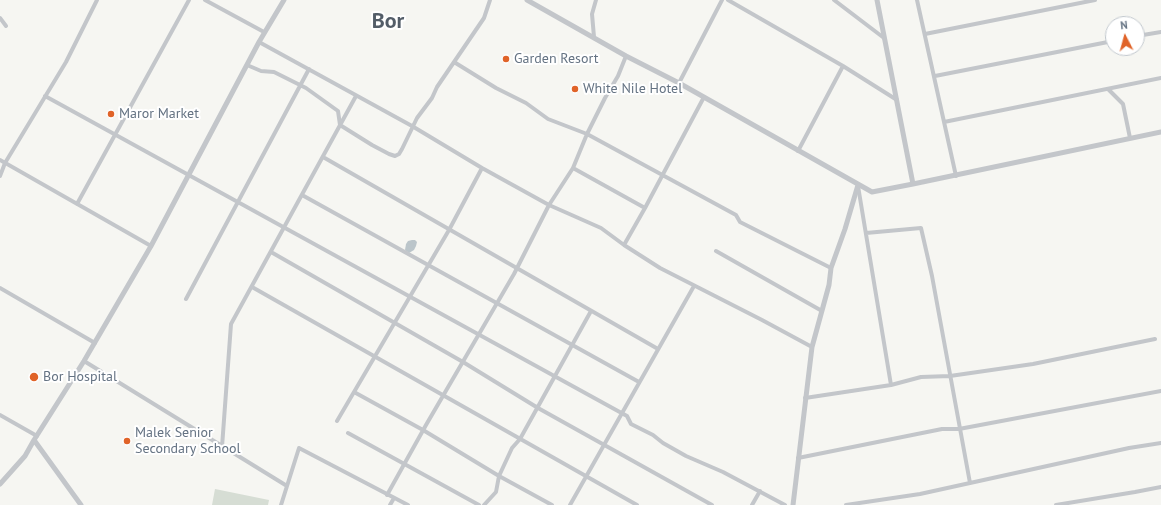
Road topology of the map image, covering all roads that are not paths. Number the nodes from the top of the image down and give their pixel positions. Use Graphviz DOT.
graph roads {
  1 [pos="97,0"];
  2 [pos="189,0"];
  3 [pos="284,0"];
  4 [pos="490,0"];
  5 [pos="527,0"];
  6 [pos="596,0"];
  7 [pos="722,0"];
  8 [pos="728,0"];
  9 [pos="834,0"];
  10 [pos="877,0"];
  11 [pos="917,0"];
  12 [pos="1094,0"];
  13 [pos="207,1"];
  14 [pos="0,18"];
  15 [pos="6,26"];
  16 [pos="264,32"];
  17 [pos="1161,32"];
  18 [pos="925,34"];
  19 [pos="1145,35"];
  20 [pos="594,37"];
  21 [pos="884,38"];
  22 [pos="259,42"];
  23 [pos="1105,43"];
  24 [pos="626,56"];
  25 [pos="454,62"];
  26 [pos="247,65"];
  27 [pos="843,66"];
  28 [pos="309,70"];
  29 [pos="934,76"];
  30 [pos="1161,78"];
  31 [pos="679,83"];
  32 [pos="301,85"];
  33 [pos="1108,89"];
  34 [pos="45,96"];
  35 [pos="356,96"];
  36 [pos="704,97"];
  37 [pos="897,100"];
  38 [pos="944,122"];
  39 [pos="340,125"];
  40 [pos="412,126"];
  41 [pos="1161,132"];
  42 [pos="116,134"];
  43 [pos="587,134"];
  44 [pos="1130,138"];
  45 [pos="798,151"];
  46 [pos="322,157"];
  47 [pos="0,160"];
  48 [pos="5,163"];
  49 [pos="482,168"];
  50 [pos="573,168"];
  51 [pos="188,174"];
  52 [pos="663,175"];
  53 [pos="0,176"];
  54 [pos="956,176"];
  55 [pos="913,184"];
  56 [pos="858,185"];
  57 [pos="302,195"];
  58 [pos="238,202"];
  59 [pos="77,204"];
  60 [pos="549,205"];
  61 [pos="645,208"];
  62 [pos="284,228"];
  63 [pos="449,230"];
  64 [pos="866,233"];
  65 [pos="624,245"];
  66 [pos="151,246"];
  67 [pos="716,251"];
  68 [pos="271,252"];
  69 [pos="428,265"];
  70 [pos="831,268"];
  71 [pos="518,269"];
  72 [pos="694,286"];
  73 [pos="252,287"];
  74 [pos="0,288"];
  75 [pos="410,297"];
  76 [pos="186,300"];
  77 [pos="498,303"];
  78 [pos="591,311"];
  79 [pos="822,311"];
  80 [pos="394,323"];
  81 [pos="479,335"];
  82 [pos="1155,339"];
  83 [pos="95,343"];
  84 [pos="572,345"];
  85 [pos="812,347"];
  86 [pos="658,349"];
  87 [pos="375,356"];
  88 [pos="84,361"];
  89 [pos="463,362"];
  90 [pos="950,376"];
  91 [pos="555,377"];
  92 [pos="639,382"];
  93 [pos="891,385"];
  94 [pos="1161,391"];
  95 [pos="354,392"];
  96 [pos="444,395"];
  97 [pos="805,398"];
  98 [pos="538,408"];
  99 [pos="621,413"];
  100 [pos="0,415"];
  101 [pos="336,421"];
  102 [pos="959,429"];
  103 [pos="423,430"];
  104 [pos="348,433"];
  105 [pos="36,438"];
  106 [pos="520,439"];
  107 [pos="1161,442"];
  108 [pos="604,445"];
  109 [pos="222,446"];
  110 [pos="798,458"];
  111 [pos="404,463"];
  112 [pos="499,476"];
  113 [pos="586,476"];
  114 [pos="970,483"];
  115 [pos="0,484"];
  116 [pos="287,486"];
  117 [pos="1161,487"];
  118 [pos="760,491"];
  119 [pos="387,495"];
  120 [pos="394,498"];
  121 [pos="1086,500"];
  122 [pos="81,505"];
  123 [pos="281,505"];
  124 [pos="390,505"];
  125 [pos="408,505"];
  126 [pos="478,505"];
  127 [pos="484,505"];
  128 [pos="552,505"];
  129 [pos="570,505"];
  130 [pos="637,505"];
  131 [pos="712,505"];
  132 [pos="752,505"];
  133 [pos="785,505"];
  134 [pos="793,505"];
  135 [pos="846,505"];
  136 [pos="1056,505"];
  137 [pos="1085,505"];
  1 -- 34 [label="street"];
  2 -- 42 [label="street"];
  3 -- 16 [label="street"];
  4 -- 25 [label="street"];
  5 -- 20 [label="street"];
  6 -- 20 [label="street"];
  7 -- 31 [label="street"];
  8 -- 27 [label="street"];
  9 -- 21 [label="street"];
  10 -- 21 [label="street"];
  11 -- 18 [label="street"];
  12 -- 18 [label="street"];
  13 -- 16 [label="street"];
  14 -- 15 [label="street"];
  16 -- 22 [label="street"];
  17 -- 19 [label="street"];
  18 -- 29 [label="street"];
  20 -- 24 [label="street"];
  21 -- 37 [label="street"];
  22 -- 26 [label="street"];
  22 -- 28 [label="street"];
  23 -- 29 [label="street"];
  24 -- 31 [label="street"];
  24 -- 43 [label="street"];
  25 -- 40 [label="street"];
  25 -- 43 [label="street"];
  26 -- 32 [label="street"];
  26 -- 51 [label="street"];
  27 -- 37 [label="street"];
  27 -- 45 [label="street"];
  28 -- 32 [label="street"];
  28 -- 35 [label="street"];
  29 -- 38 [label="street"];
  30 -- 33 [label="street"];
  31 -- 36 [label="street"];
  32 -- 39 [label="street"];
  32 -- 58 [label="street"];
  33 -- 38 [label="street"];
  33 -- 44 [label="street"];
  34 -- 42 [label="street"];
  34 -- 48 [label="street"];
  35 -- 39 [label="street"];
  35 -- 40 [label="street"];
  36 -- 45 [label="street"];
  36 -- 52 [label="street"];
  37 -- 55 [label="street"];
  38 -- 54 [label="street"];
  39 -- 40 [label="street"];
  39 -- 46 [label="street"];
  40 -- 49 [label="street"];
  41 -- 44 [label="street"];
  42 -- 51 [label="street"];
  42 -- 59 [label="street"];
  43 -- 50 [label="street"];
  43 -- 52 [label="street"];
  44 -- 54 [label="street"];
  45 -- 56 [label="street"];
  46 -- 57 [label="street"];
  46 -- 63 [label="street"];
  47 -- 48 [label="street"];
  48 -- 53 [label="street"];
  48 -- 59 [label="street"];
  49 -- 60 [label="street"];
  49 -- 63 [label="street"];
  50 -- 60 [label="street"];
  50 -- 61 [label="street"];
  51 -- 58 [label="street"];
  51 -- 66 [label="street"];
  52 -- 61 [label="street"];
  52 -- 70 [label="street"];
  54 -- 55 [label="street"];
  55 -- 56 [label="street"];
  56 -- 64 [label="street"];
  56 -- 70 [label="street"];
  57 -- 62 [label="street"];
  57 -- 69 [label="street"];
  58 -- 62 [label="street"];
  58 -- 76 [label="street"];
  59 -- 66 [label="street"];
  60 -- 65 [label="street"];
  60 -- 71 [label="street"];
  61 -- 65 [label="street"];
  62 -- 68 [label="street"];
  62 -- 75 [label="street"];
  63 -- 69 [label="street"];
  63 -- 71 [label="street"];
  64 -- 90 [label="street"];
  64 -- 93 [label="street"];
  65 -- 72 [label="street"];
  66 -- 83 [label="street"];
  67 -- 79 [label="street"];
  68 -- 73 [label="street"];
  68 -- 80 [label="street"];
  69 -- 75 [label="street"];
  69 -- 77 [label="street"];
  70 -- 79 [label="street"];
  71 -- 77 [label="street"];
  71 -- 78 [label="street"];
  72 -- 85 [label="street"];
  72 -- 86 [label="street"];
  73 -- 87 [label="street"];
  73 -- 109 [label="street"];
  74 -- 83 [label="street"];
  75 -- 80 [label="street"];
  75 -- 81 [label="street"];
  77 -- 81 [label="street"];
  77 -- 84 [label="street"];
  78 -- 84 [label="street"];
  78 -- 86 [label="street"];
  79 -- 85 [label="street"];
  80 -- 87 [label="street"];
  80 -- 89 [label="street"];
  81 -- 89 [label="street"];
  81 -- 91 [label="street"];
  82 -- 90 [label="street"];
  83 -- 88 [label="street"];
  84 -- 91 [label="street"];
  84 -- 92 [label="street"];
  85 -- 97 [label="street"];
  86 -- 92 [label="street"];
  87 -- 95 [label="street"];
  87 -- 96 [label="street"];
  88 -- 105 [label="street"];
  88 -- 109 [label="street"];
  89 -- 96 [label="street"];
  89 -- 98 [label="street"];
  90 -- 93 [label="street"];
  90 -- 102 [label="street"];
  91 -- 98 [label="street"];
  91 -- 99 [label="street"];
  92 -- 99 [label="street"];
  93 -- 97 [label="street"];
  94 -- 102 [label="street"];
  95 -- 101 [label="street"];
  95 -- 103 [label="street"];
  96 -- 103 [label="street"];
  96 -- 106 [label="street"];
  97 -- 110 [label="street"];
  98 -- 106 [label="street"];
  98 -- 108 [label="street"];
  99 -- 108 [label="street"];
  99 -- 118 [label="street"];
  100 -- 105 [label="street"];
  102 -- 110 [label="street"];
  102 -- 114 [label="street"];
  103 -- 111 [label="street"];
  103 -- 112 [label="street"];
  104 -- 111 [label="street"];
  105 -- 115 [label="street"];
  105 -- 122 [label="street"];
  106 -- 112 [label="street"];
  106 -- 113 [label="street"];
  107 -- 114 [label="street"];
  108 -- 113 [label="street"];
  108 -- 131 [label="street"];
  109 -- 116 [label="street"];
  110 -- 134 [label="street"];
  111 -- 119 [label="street"];
  111 -- 126 [label="street"];
  112 -- 127 [label="street"];
  112 -- 128 [label="street"];
  113 -- 129 [label="street"];
  113 -- 130 [label="street"];
  114 -- 135 [label="street"];
  116 -- 119 [label="street"];
  116 -- 123 [label="street"];
  117 -- 121 [label="street"];
  118 -- 132 [label="street"];
  118 -- 133 [label="street"];
  119 -- 120 [label="street"];
  120 -- 124 [label="street"];
  120 -- 125 [label="street"];
  121 -- 136 [label="street"];
  121 -- 137 [label="street"];
}
